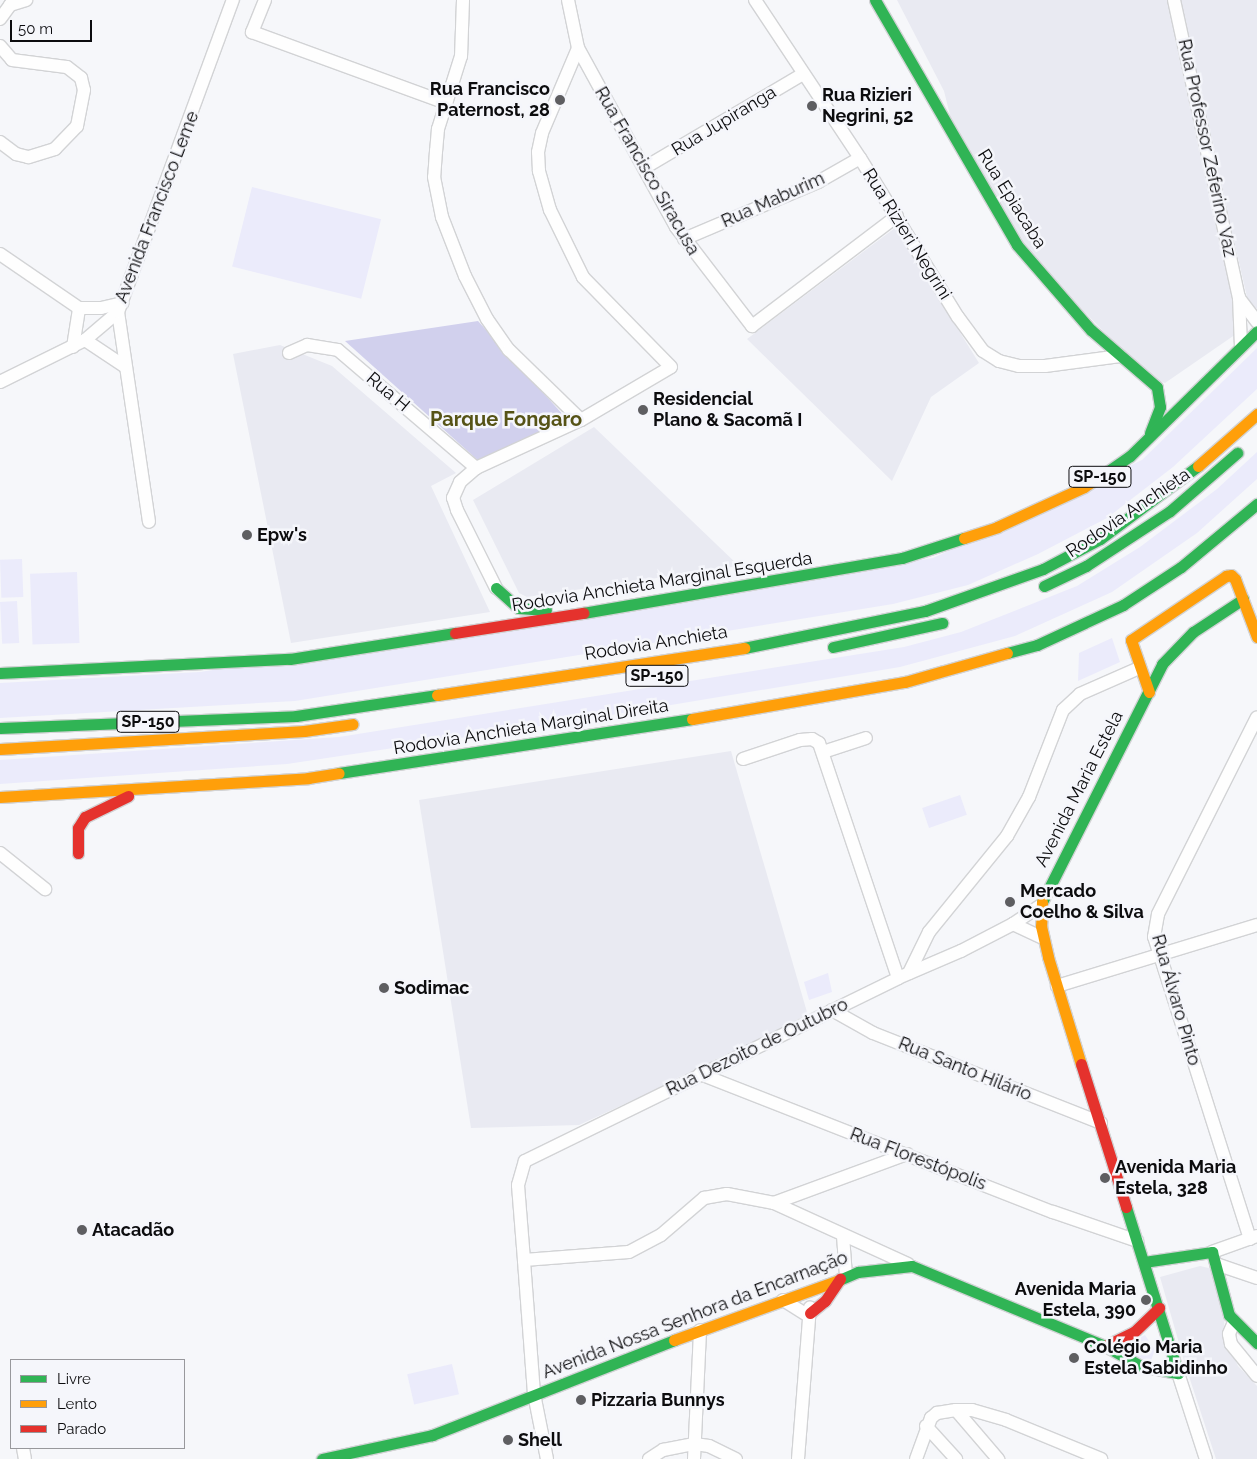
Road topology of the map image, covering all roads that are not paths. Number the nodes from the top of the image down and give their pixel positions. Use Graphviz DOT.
graph roads {
  1 [pos="26,0"];
  2 [pos="233,0"];
  3 [pos="265,0"];
  4 [pos="463,0"];
  5 [pos="568,0"];
  6 [pos="755,0"];
  7 [pos="875,0"];
  8 [pos="885,0"];
  9 [pos="1174,0"];
  10 [pos="882,13"];
  11 [pos="0,19"];
  12 [pos="0,46"];
  13 [pos="578,48"];
  14 [pos="804,74"];
  15 [pos="446,103"];
  16 [pos="0,142"];
  17 [pos="860,158"];
  18 [pos="644,168"];
  19 [pos="896,216"];
  20 [pos="684,239"];
  21 [pos="0,254"];
  22 [pos="1239,297"];
  23 [pos="120,307"];
  24 [pos="79,308"];
  25 [pos="1257,322"];
  26 [pos="1257,332"];
  27 [pos="85,340"];
  28 [pos="73,347"];
  29 [pos="1241,347"];
  30 [pos="289,353"];
  31 [pos="1120,356"];
  32 [pos="124,366"];
  33 [pos="0,382"];
  34 [pos="1157,387"];
  35 [pos="1198,392"];
  36 [pos="1257,414"];
  37 [pos="581,420"];
  38 [pos="1148,439"];
  39 [pos="1244,447"];
  40 [pos="476,468"];
  41 [pos="1257,504"];
  42 [pos="149,522"];
  43 [pos="496,588"];
  44 [pos="1036,589"];
  45 [pos="1243,599"];
  46 [pos="495,602"];
  47 [pos="598,609"];
  48 [pos="488,615"];
  49 [pos="956,619"];
  50 [pos="464,632"];
  51 [pos="1257,637"];
  52 [pos="816,650"];
  53 [pos="1139,668"];
  54 [pos="0,674"];
  55 [pos="1149,692"];
  56 [pos="1257,717"];
  57 [pos="361,723"];
  58 [pos="0,728"];
  59 [pos="866,738"];
  60 [pos="0,749"];
  61 [pos="823,752"];
  62 [pos="743,759"];
  63 [pos="138,790"];
  64 [pos="0,797"];
  65 [pos="0,853"];
  66 [pos="78,853"];
  67 [pos="44,889"];
  68 [pos="1040,906"];
  69 [pos="1013,924"];
  70 [pos="1257,925"];
  71 [pos="1043,938"];
  72 [pos="1158,954"];
  73 [pos="903,976"];
  74 [pos="1057,986"];
  75 [pos="832,1010"];
  76 [pos="700,1074"];
  77 [pos="1100,1124"];
  78 [pos="907,1154"];
  79 [pos="774,1203"];
  80 [pos="843,1236"];
  81 [pos="1254,1238"];
  82 [pos="1136,1240"];
  83 [pos="1214,1258"];
  84 [pos="524,1260"];
  85 [pos="1144,1262"];
  86 [pos="912,1266"];
  87 [pos="843,1277"];
  88 [pos="1257,1278"];
  89 [pos="811,1292"];
  90 [pos="783,1300"];
  91 [pos="1159,1308"];
  92 [pos="810,1314"];
  93 [pos="1234,1322"];
  94 [pos="700,1330"];
  95 [pos="1257,1343"];
  96 [pos="1105,1346"];
  97 [pos="1178,1373"];
  98 [pos="1257,1376"];
  99 [pos="534,1394"];
  100 [pos="956,1410"];
  101 [pos="926,1426"];
  102 [pos="695,1444"];
  103 [pos="322,1459"];
  104 [pos="547,1459"];
  105 [pos="649,1459"];
  106 [pos="694,1459"];
  107 [pos="736,1459"];
  108 [pos="798,1459"];
  109 [pos="916,1459"];
  110 [pos="956,1459"];
  111 [pos="998,1459"];
  112 [pos="1101,1459"];
  113 [pos="1206,1459"];
  1 -- 11 [label="street"];
  2 -- 23 [label="street, Avenida Francisco Leme"];
  3 -- 15 [label="street"];
  4 -- 15 [label="street"];
  5 -- 13 [label="street, Rua Francisco Siracusa"];
  6 -- 14 [label="street, Rua Rizieri Negrini"];
  7 -- 10 [label="main road, Rua Epiacaba"];
  8 -- 10 [label="street"];
  9 -- 22 [label="street, Rua Professor Zeferino Vaz"];
  10 -- 31 [label="main road, Rua Epiacaba"];
  12 -- 16 [label="street"];
  13 -- 18 [label="street, Rua Francisco Siracusa"];
  13 -- 37 [label="street"];
  14 -- 17 [label="street, Rua Rizieri Negrini"];
  14 -- 18 [label="street, Rua Jupiranga"];
  15 -- 37 [label="street"];
  17 -- 19 [label="street, Rua Rizieri Negrini"];
  17 -- 20 [label="street, Rua Maburim"];
  18 -- 20 [label="street, Rua Francisco Siracusa"];
  19 -- 20 [label="street, Rua Francisco Siracusa"];
  19 -- 31 [label="street, Rua Rizieri Negrini"];
  21 -- 24 [label="street"];
  22 -- 25 [label="street, Rua Professor Zeferino Vaz"];
  22 -- 29 [label="street, Rua Professor Zeferino Vaz"];
  23 -- 24 [label="street"];
  23 -- 27 [label="street, Avenida Francisco Leme"];
  23 -- 32 [label="street"];
  24 -- 28 [label="street"];
  26 -- 29 [label="main road, Rodovia Anchieta Marginal Esquerda / SP-150"];
  27 -- 28 [label="street, Avenida Francisco Leme"];
  27 -- 32 [label="street"];
  28 -- 33 [label="street, Avenida Francisco Leme"];
  29 -- 35 [label="main road, Rodovia Anchieta Marginal Esquerda / SP-150"];
  30 -- 40 [label="street, Rua H"];
  31 -- 34 [label="main road, Rua Epiacaba"];
  32 -- 42 [label="street"];
  34 -- 35 [label="main road, Rua Epiacaba"];
  34 -- 38 [label="main road"];
  35 -- 38 [label="main road, Rodovia Anchieta Marginal Esquerda / SP-150"];
  36 -- 58 [label="main road, Rodovia Anchieta / SP-150"];
  37 -- 40 [label="street"];
  38 -- 47 [label="main road, Rodovia Anchieta Marginal Esquerda / SP-150"];
  39 -- 44 [label="main road, Rodovia Anchieta"];
  40 -- 43 [label="street"];
  41 -- 63 [label="main road, Rodovia Anchieta Marginal Direita"];
  43 -- 46 [label="main road"];
  43 -- 47 [label="main road"];
  45 -- 51 [label="main road"];
  45 -- 53 [label="main road"];
  45 -- 55 [label="main road, Avenida Maria Estela"];
  47 -- 50 [label="main road, Rodovia Anchieta Marginal Esquerda / SP-150"];
  48 -- 50 [label="main road"];
  49 -- 52 [label="main road"];
  50 -- 54 [label="main road, Rodovia Anchieta Marginal Esquerda / SP-150"];
  53 -- 55 [label="main road"];
  53 -- 73 [label="street"];
  55 -- 68 [label="main road, Avenida Maria Estela"];
  56 -- 72 [label="street, Rua Álvaro Pinto"];
  57 -- 60 [label="main road, SP-150"];
  59 -- 61 [label="street"];
  61 -- 62 [label="street"];
  61 -- 73 [label="street"];
  63 -- 64 [label="main road, Rodovia Anchieta Marginal Direita"];
  63 -- 66 [label="main road"];
  65 -- 67 [label="street"];
  68 -- 69 [label="street, Rua Dezoito de Outubro"];
  68 -- 71 [label="main road"];
  69 -- 71 [label="street"];
  69 -- 73 [label="street, Rua Dezoito de Outubro"];
  70 -- 72 [label="street"];
  71 -- 74 [label="main road"];
  72 -- 74 [label="street"];
  72 -- 81 [label="street, Rua Álvaro Pinto"];
  73 -- 75 [label="street, Rua Dezoito de Outubro"];
  74 -- 77 [label="main road"];
  75 -- 76 [label="street, Rua Dezoito de Outubro"];
  75 -- 77 [label="street, Rua Santo Hilário"];
  76 -- 78 [label="street, Rua Florestópolis"];
  76 -- 84 [label="street, Rua Dezoito de Outubro"];
  77 -- 82 [label="main road"];
  78 -- 79 [label="street"];
  78 -- 82 [label="street, Rua Florestópolis"];
  79 -- 80 [label="street"];
  79 -- 84 [label="street"];
  80 -- 86 [label="street"];
  80 -- 87 [label="street"];
  81 -- 83 [label="street"];
  82 -- 85 [label="main road"];
  83 -- 85 [label="main road"];
  83 -- 88 [label="street"];
  83 -- 93 [label="main road"];
  84 -- 99 [label="street"];
  85 -- 91 [label="main road"];
  86 -- 87 [label="main road, Avenida Nossa Senhora da Encarnação"];
  86 -- 96 [label="main road, Avenida Nossa Senhora da Encarnação"];
  87 -- 89 [label="main road, Avenida Nossa Senhora da Encarnação"];
  87 -- 92 [label="main road"];
  89 -- 90 [label="main road, Avenida Nossa Senhora da Encarnação"];
  89 -- 92 [label="street"];
  90 -- 92 [label="street"];
  90 -- 94 [label="main road, Avenida Nossa Senhora da Encarnação"];
  91 -- 96 [label="main road"];
  91 -- 97 [label="main road"];
  92 -- 108 [label="street"];
  93 -- 95 [label="main road"];
  93 -- 98 [label="street"];
  94 -- 99 [label="main road, Avenida Nossa Senhora da Encarnação"];
  94 -- 102 [label="street"];
  96 -- 97 [label="main road, Avenida Nossa Senhora da Encarnação"];
  97 -- 113 [label="street"];
  99 -- 103 [label="main road, Avenida Nossa Senhora da Encarnação"];
  99 -- 104 [label="street"];
  100 -- 101 [label="street"];
  100 -- 111 [label="street"];
  100 -- 112 [label="street"];
  101 -- 109 [label="street"];
  101 -- 110 [label="street"];
  102 -- 105 [label="street"];
  102 -- 106 [label="street"];
  102 -- 107 [label="street"];
}
